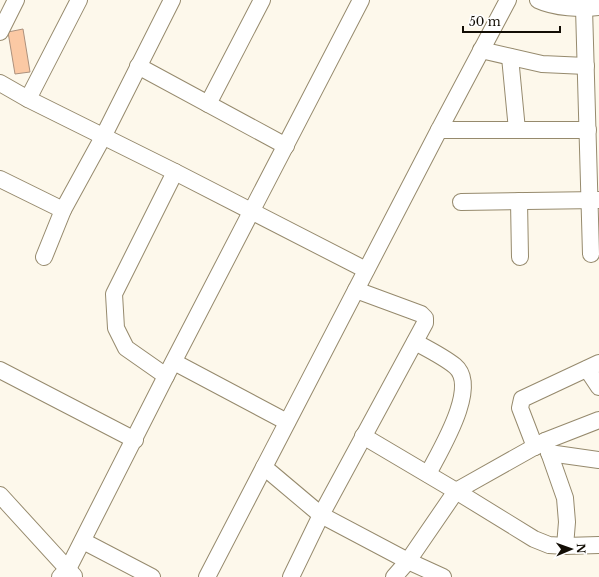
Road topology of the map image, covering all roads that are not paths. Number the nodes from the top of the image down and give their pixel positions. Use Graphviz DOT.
graph roads {
  1 [pos="16,0"];
  2 [pos="172,0"];
  3 [pos="262,0"];
  4 [pos="361,0"];
  5 [pos="508,0"];
  6 [pos="538,0"];
  7 [pos="75,1"];
  8 [pos="592,7"];
  9 [pos="0,32"];
  10 [pos="481,50"];
  11 [pos="510,57"];
  12 [pos="138,66"];
  13 [pos="586,66"];
  14 [pos="0,83"];
  15 [pos="28,99"];
  16 [pos="208,104"];
  17 [pos="439,130"];
  18 [pos="518,130"];
  19 [pos="588,130"];
  20 [pos="103,137"];
  21 [pos="286,146"];
  22 [pos="175,172"];
  23 [pos="0,179"];
  24 [pos="594,200"];
  25 [pos="519,201"];
  26 [pos="461,202"];
  27 [pos="63,210"];
  28 [pos="252,212"];
  29 [pos="591,254"];
  30 [pos="44,257"];
  31 [pos="520,257"];
  32 [pos="366,270"];
  33 [pos="356,290"];
  34 [pos="415,342"];
  35 [pos="174,362"];
  36 [pos="593,366"];
  37 [pos="0,370"];
  38 [pos="166,376"];
  39 [pos="599,387"];
  40 [pos="599,420"];
  41 [pos="287,422"];
  42 [pos="363,436"];
  43 [pos="135,440"];
  44 [pos="543,447"];
  45 [pos="599,460"];
  46 [pos="264,467"];
  47 [pos="428,474"];
  48 [pos="456,491"];
  49 [pos="0,495"];
  50 [pos="320,515"];
  51 [pos="83,541"];
  52 [pos="599,545"];
  53 [pos="565,546"];
  54 [pos="408,561"];
  55 [pos="68,574"];
  56 [pos="152,577"];
  57 [pos="207,577"];
  58 [pos="291,577"];
  59 [pos="394,577"];
  60 [pos="443,577"];
  1 -- 9 [label="street"];
  2 -- 12 [label="street"];
  3 -- 16 [label="street"];
  4 -- 21 [label="street"];
  5 -- 10 [label="street"];
  6 -- 8 [label="street"];
  7 -- 15 [label="street"];
  8 -- 13 [label="street"];
  10 -- 11 [label="street"];
  10 -- 17 [label="street"];
  11 -- 13 [label="street"];
  11 -- 18 [label="street"];
  12 -- 16 [label="street"];
  12 -- 20 [label="street"];
  13 -- 19 [label="street"];
  14 -- 15 [label="street"];
  15 -- 20 [label="street"];
  16 -- 21 [label="street"];
  17 -- 18 [label="street"];
  17 -- 32 [label="street"];
  18 -- 19 [label="street"];
  19 -- 24 [label="street"];
  20 -- 22 [label="street"];
  20 -- 27 [label="street"];
  21 -- 28 [label="street"];
  22 -- 28 [label="street"];
  22 -- 38 [label="street"];
  23 -- 27 [label="street"];
  24 -- 25 [label="street"];
  24 -- 29 [label="street"];
  25 -- 26 [label="street"];
  25 -- 31 [label="street"];
  27 -- 30 [label="street"];
  28 -- 32 [label="street"];
  28 -- 35 [label="street"];
  32 -- 33 [label="street"];
  33 -- 34 [label="street"];
  33 -- 41 [label="street"];
  34 -- 42 [label="street"];
  34 -- 47 [label="street"];
  35 -- 38 [label="street"];
  35 -- 41 [label="street"];
  36 -- 39 [label="street"];
  36 -- 44 [label="street"];
  37 -- 43 [label="street"];
  38 -- 43 [label="street"];
  40 -- 44 [label="street"];
  41 -- 46 [label="street"];
  42 -- 47 [label="street"];
  42 -- 50 [label="street"];
  43 -- 51 [label="street"];
  44 -- 45 [label="street"];
  44 -- 48 [label="street"];
  44 -- 53 [label="street"];
  46 -- 50 [label="street"];
  46 -- 57 [label="street"];
  47 -- 48 [label="street"];
  48 -- 53 [label="street"];
  48 -- 54 [label="street"];
  49 -- 55 [label="street"];
  50 -- 54 [label="street"];
  50 -- 58 [label="street"];
  51 -- 55 [label="street"];
  51 -- 56 [label="street"];
  52 -- 53 [label="street"];
  54 -- 59 [label="street"];
  54 -- 60 [label="street"];
}
